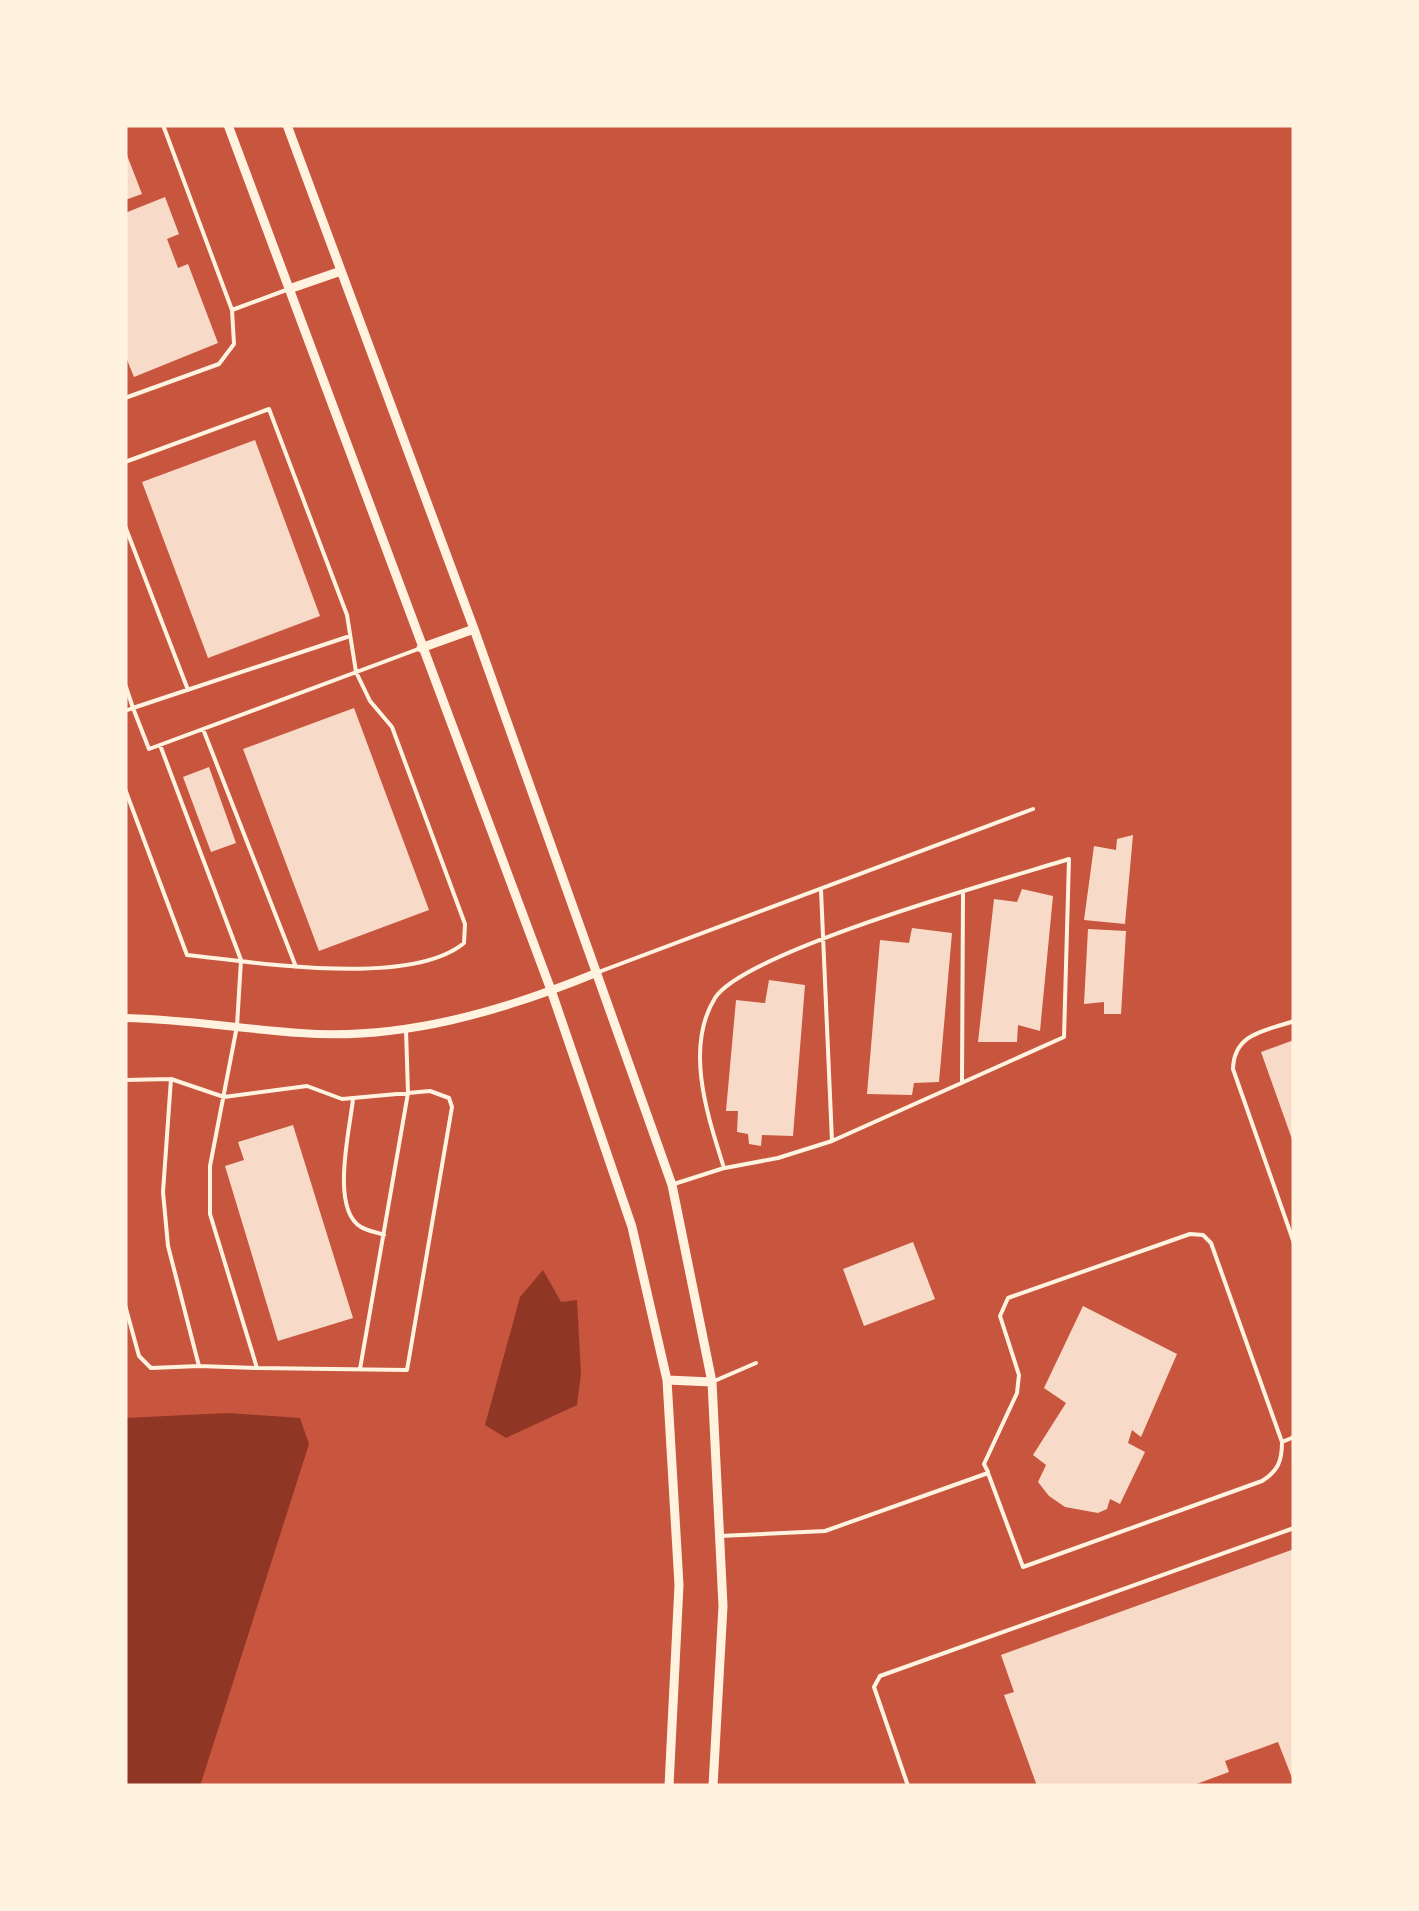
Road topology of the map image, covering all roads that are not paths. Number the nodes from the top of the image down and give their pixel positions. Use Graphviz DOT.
graph roads {
  1 [pos="163,125"];
  2 [pos="228,125"];
  3 [pos="287,125"];
  4 [pos="341,271"];
  5 [pos="289,289"];
  6 [pos="232,310"];
  7 [pos="125,398"];
  8 [pos="125,462"];
  9 [pos="125,526"];
  10 [pos="474,629"];
  11 [pos="348,637"];
  12 [pos="421,648"];
  13 [pos="356,672"];
  14 [pos="125,684"];
  15 [pos="188,690"];
  16 [pos="134,708"];
  17 [pos="125,711"];
  18 [pos="203,729"];
  19 [pos="160,745"];
  20 [pos="125,788"];
  21 [pos="1033,809"];
  22 [pos="822,890"];
  23 [pos="963,893"];
  24 [pos="824,938"];
  25 [pos="241,960"];
  26 [pos="296,968"];
  27 [pos="596,973"];
  28 [pos="551,990"];
  29 [pos="125,1018"];
  30 [pos="1294,1021"];
  31 [pos="237,1026"];
  32 [pos="406,1030"];
  33 [pos="170,1079"];
  34 [pos="125,1080"];
  35 [pos="962,1083"];
  36 [pos="408,1093"];
  37 [pos="224,1097"];
  38 [pos="353,1099"];
  39 [pos="832,1142"];
  40 [pos="724,1168"];
  41 [pos="672,1185"];
  42 [pos="384,1234"];
  43 [pos="1294,1243"];
  44 [pos="125,1305"];
  45 [pos="756,1364"];
  46 [pos="199,1366"];
  47 [pos="257,1368"];
  48 [pos="360,1369"];
  49 [pos="667,1380"];
  50 [pos="712,1382"];
  51 [pos="1294,1437"];
  52 [pos="1282,1442"];
  53 [pos="988,1473"];
  54 [pos="1294,1528"];
  55 [pos="719,1536"];
  56 [pos="669,1786"];
  57 [pos="713,1786"];
  58 [pos="908,1786"];
  1 -- 6 [label="lane"];
  2 -- 5 [label="street"];
  3 -- 4 [label="street"];
  4 -- 5 [label="street"];
  4 -- 10 [label="street"];
  5 -- 6 [label="lane"];
  5 -- 12 [label="street"];
  6 -- 7 [label="lane"];
  8 -- 11 [label="lane"];
  9 -- 15 [label="lane"];
  10 -- 12 [label="street"];
  10 -- 27 [label="street"];
  11 -- 13 [label="lane"];
  11 -- 15 [label="lane"];
  12 -- 13 [label="lane"];
  12 -- 28 [label="street"];
  13 -- 18 [label="lane"];
  13 -- 26 [label="lane"];
  14 -- 16 [label="lane"];
  15 -- 16 [label="lane"];
  16 -- 17 [label="lane"];
  16 -- 19 [label="lane"];
  18 -- 19 [label="lane"];
  18 -- 26 [label="lane"];
  19 -- 25 [label="lane"];
  20 -- 25 [label="lane"];
  21 -- 22 [label="lane"];
  22 -- 24 [label="lane"];
  22 -- 27 [label="lane"];
  23 -- 24 [label="lane"];
  23 -- 35 [label="lane"];
  23 -- 35 [label="lane"];
  24 -- 39 [label="lane"];
  24 -- 40 [label="lane"];
  25 -- 26 [label="lane"];
  25 -- 31 [label="lane"];
  27 -- 28 [label="street"];
  27 -- 41 [label="street"];
  28 -- 32 [label="street"];
  28 -- 49 [label="street"];
  29 -- 31 [label="street"];
  30 -- 43 [label="lane"];
  31 -- 32 [label="street"];
  31 -- 37 [label="lane"];
  32 -- 36 [label="lane"];
  33 -- 34 [label="lane"];
  33 -- 37 [label="lane"];
  33 -- 46 [label="lane"];
  35 -- 39 [label="lane"];
  36 -- 38 [label="lane"];
  36 -- 42 [label="lane"];
  36 -- 48 [label="lane"];
  37 -- 38 [label="lane"];
  37 -- 47 [label="lane"];
  38 -- 42 [label="lane"];
  39 -- 40 [label="lane"];
  40 -- 41 [label="lane"];
  41 -- 50 [label="street"];
  42 -- 48 [label="lane"];
  44 -- 46 [label="lane"];
  45 -- 50 [label="lane"];
  46 -- 47 [label="lane"];
  47 -- 48 [label="lane"];
  49 -- 50 [label="street"];
  49 -- 56 [label="street"];
  50 -- 55 [label="street"];
  51 -- 52 [label="lane"];
  52 -- 53 [label="lane"];
  52 -- 53 [label="lane"];
  53 -- 55 [label="lane"];
  54 -- 58 [label="lane"];
  55 -- 57 [label="street"];
}
